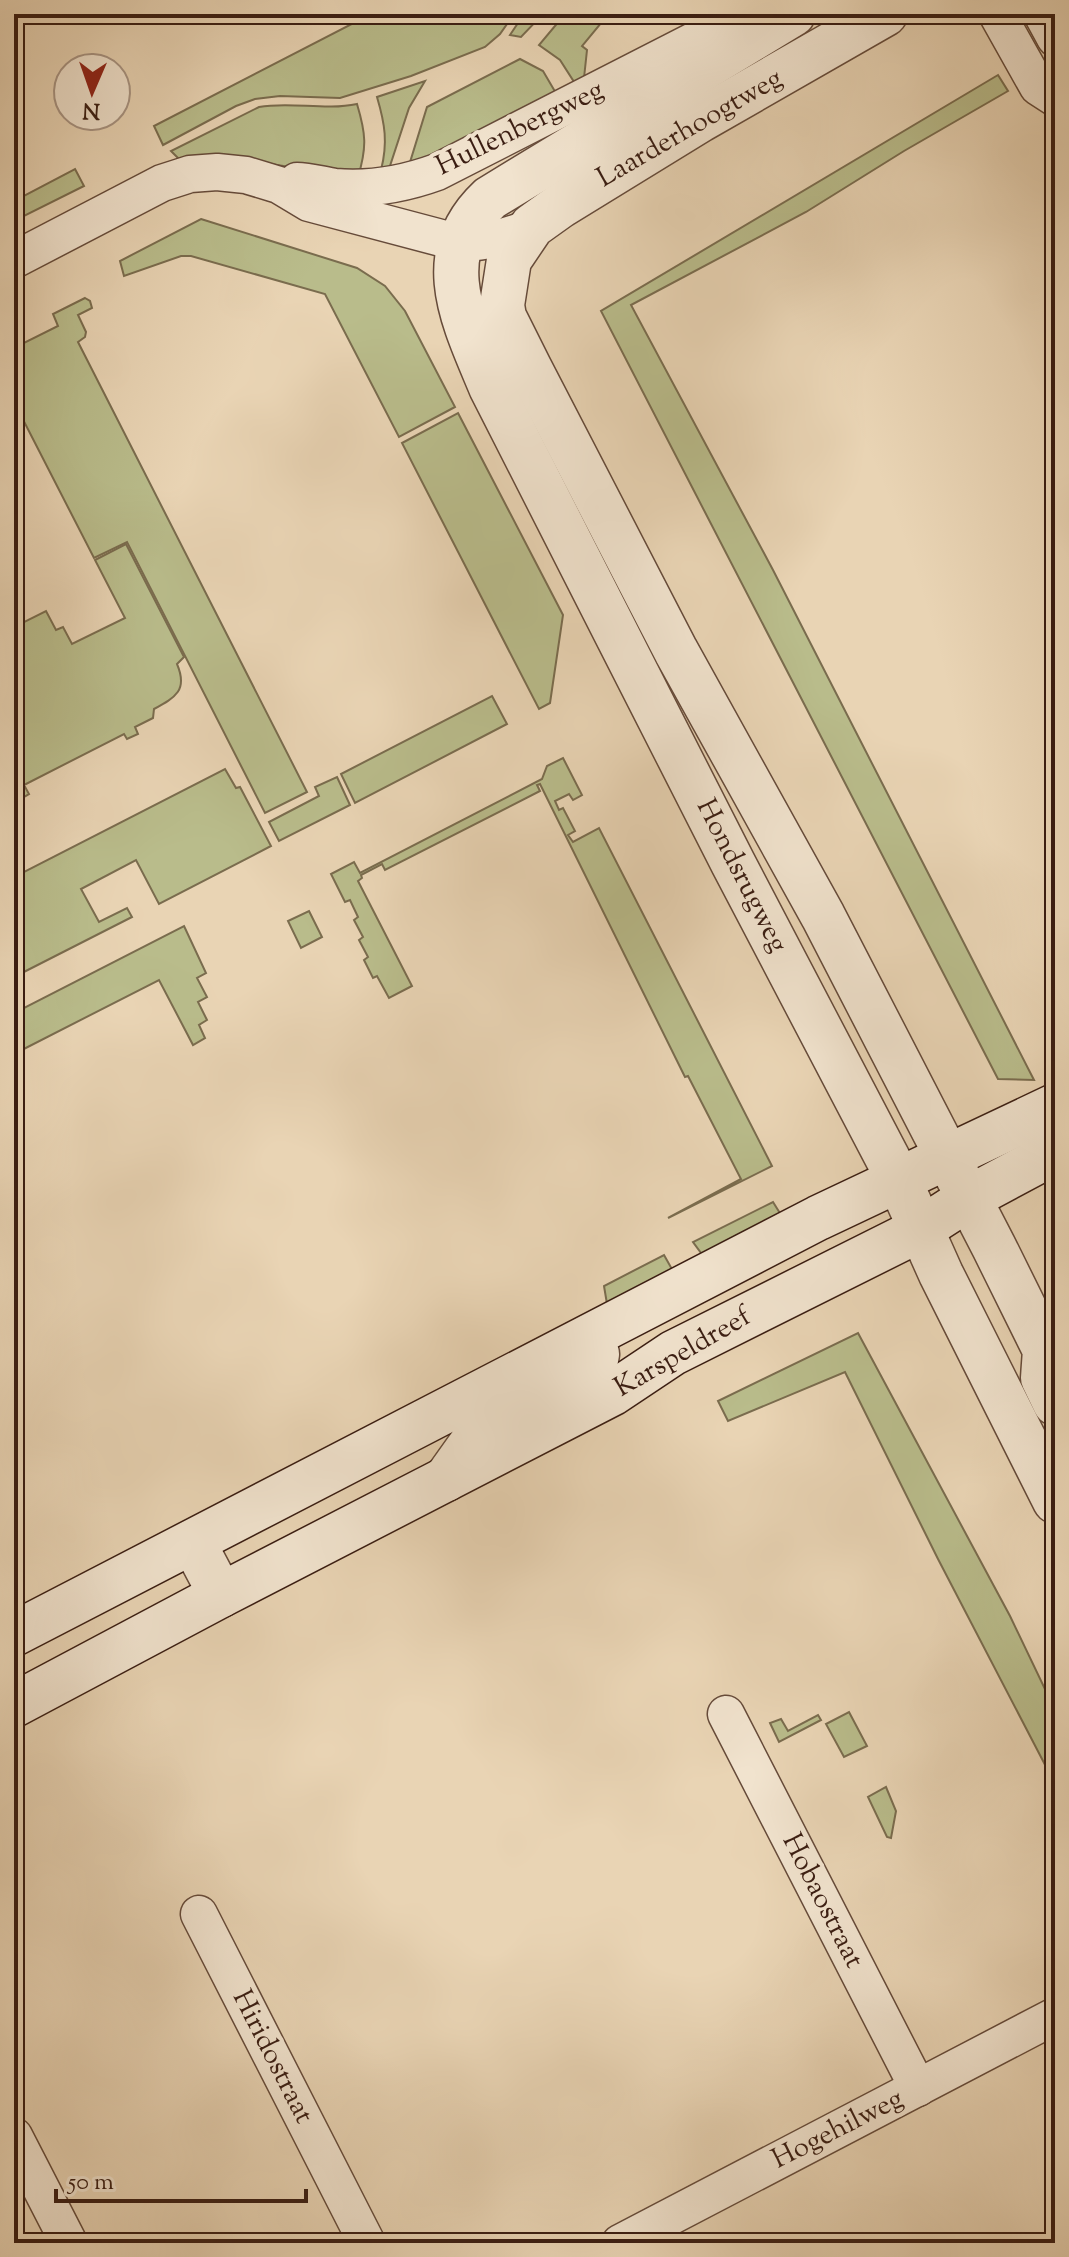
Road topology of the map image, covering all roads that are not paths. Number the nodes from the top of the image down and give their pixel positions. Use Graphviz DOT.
graph roads {
  1 [pos="746,14"];
  2 [pos="793,14"];
  3 [pos="885,14"];
  4 [pos="997,14"];
  5 [pos="1042,14"];
  6 [pos="1055,38"];
  7 [pos="1055,98"];
  8 [pos="279,185"];
  9 [pos="460,243"];
  10 [pos="521,243"];
  11 [pos="14,260"];
  12 [pos="1055,1106"];
  13 [pos="1055,1152"];
  14 [pos="948,1158"];
  15 [pos="899,1180"];
  16 [pos="969,1198"];
  17 [pos="921,1229"];
  18 [pos="591,1336"];
  19 [pos="1055,1403"];
  20 [pos="446,1479"];
  21 [pos="1055,1501"];
  22 [pos="193,1542"];
  23 [pos="221,1595"];
  24 [pos="14,1634"];
  25 [pos="14,1705"];
  26 [pos="726,1714"];
  27 [pos="199,1914"];
  28 [pos="1055,2016"];
  29 [pos="918,2088"];
  30 [pos="14,2136"];
  31 [pos="69,2243"];
  32 [pos="367,2243"];
  33 [pos="620,2243"];
  1 -- 8 [label="street, Hullenbergweg"];
  2 -- 9 [label="street, Laarderhoogtweg"];
  3 -- 10 [label="street, Laarderhoogtweg"];
  4 -- 7 [label="street"];
  5 -- 6 [label="street"];
  8 -- 9 [label="street, Hullenbergweg"];
  8 -- 11 [label="street, Hullenbergweg"];
  9 -- 10 [label="street, Hullenbergweg"];
  9 -- 15 [label="street, Hondsrugweg"];
  10 -- 14 [label="street, Hondsrugweg"];
  12 -- 14 [label="street, Karspeldreef"];
  13 -- 16 [label="street, Karspeldreef"];
  14 -- 15 [label="street, Karspeldreef"];
  14 -- 16 [label="street, Hondsrugweg"];
  15 -- 17 [label="street, Hondsrugweg"];
  15 -- 18 [label="street, Karspeldreef"];
  16 -- 17 [label="street, Karspeldreef"];
  16 -- 19 [label="street, Hondsrugweg"];
  17 -- 20 [label="street, Karspeldreef"];
  17 -- 21 [label="street, Hondsrugweg"];
  18 -- 20 [label="street, Karspeldreef"];
  18 -- 22 [label="street, Karspeldreef"];
  20 -- 23 [label="street, Karspeldreef"];
  22 -- 23 [label="street"];
  22 -- 24 [label="street, Karspeldreef"];
  23 -- 25 [label="street, Karspeldreef"];
  26 -- 29 [label="street, Hobaostraat"];
  27 -- 32 [label="street, Hiridostraat"];
  28 -- 29 [label="street, Hogehilweg"];
  29 -- 33 [label="street, Hogehilweg"];
  30 -- 31 [label="street"];
}
